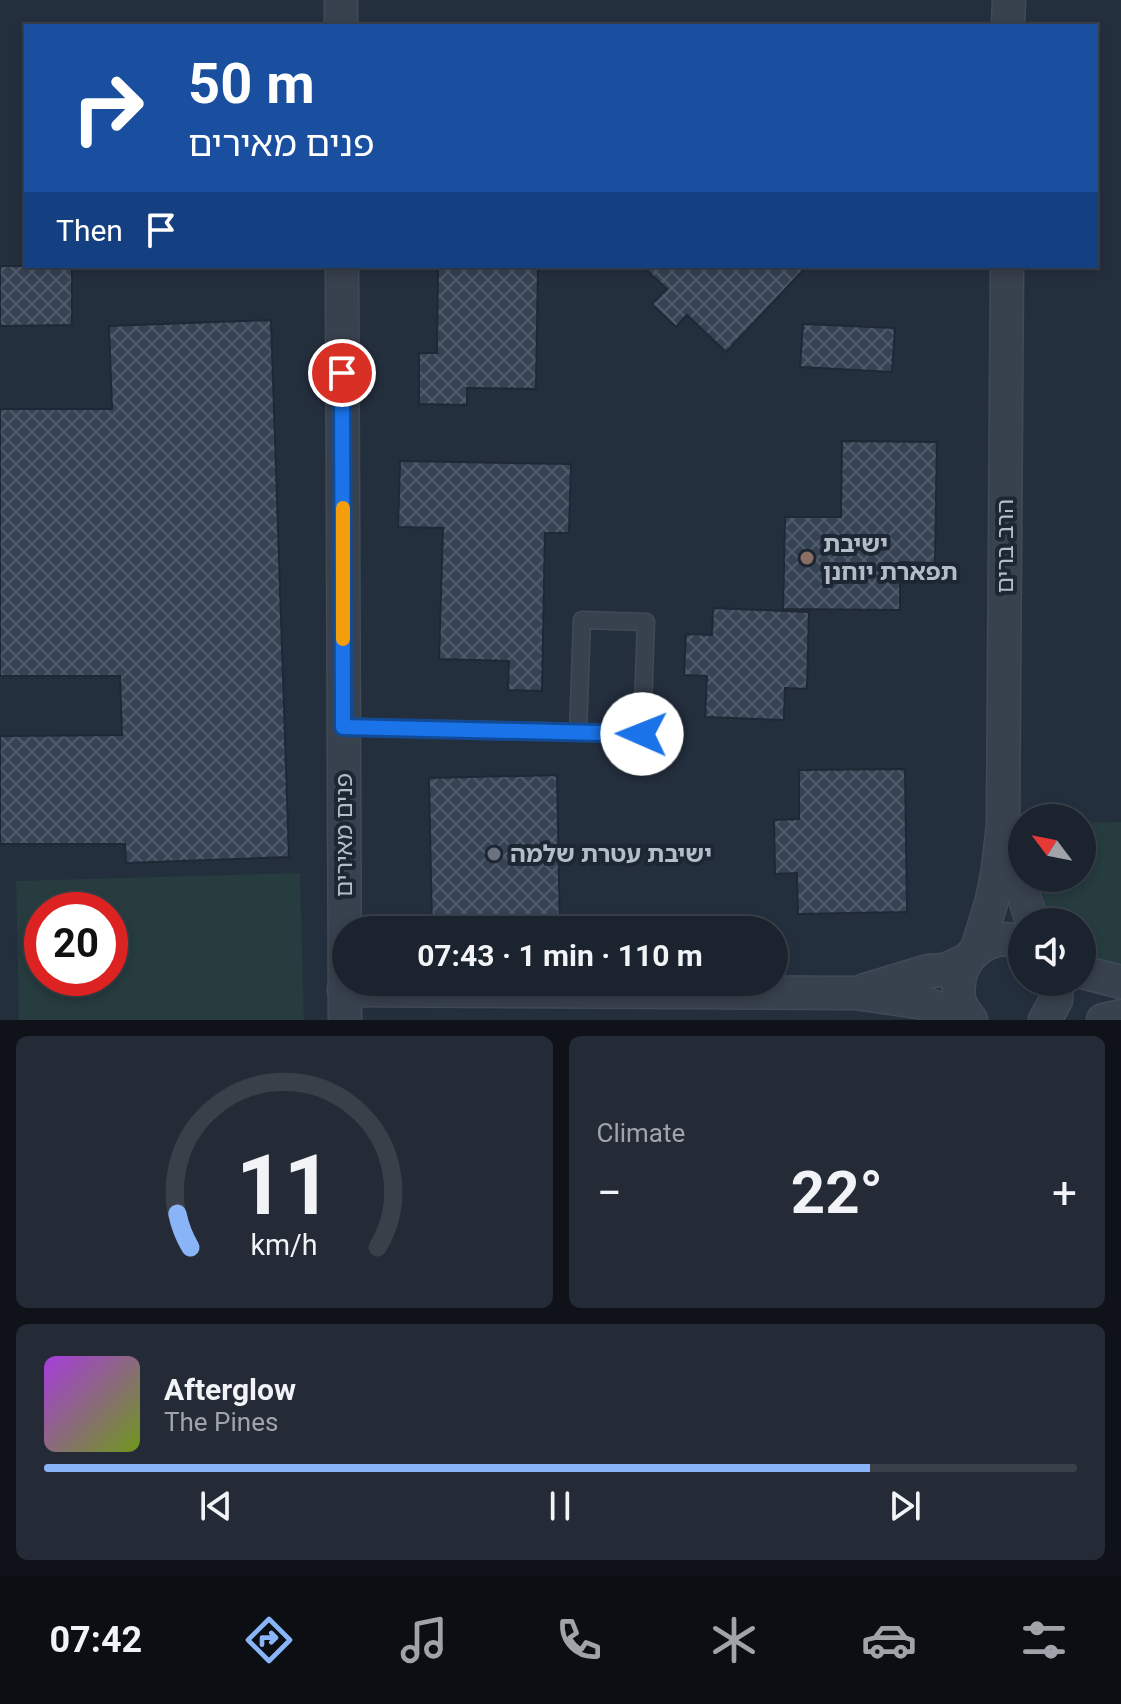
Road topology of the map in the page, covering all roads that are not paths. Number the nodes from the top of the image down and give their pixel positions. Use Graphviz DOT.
graph roads {
  1 [pos="341,0"];
  2 [pos="1009,0"];
  3 [pos="341,24"];
  4 [pos="1008,24"];
  5 [pos="342,268"];
  6 [pos="1007,268"];
  7 [pos="343,727"];
  8 [pos="578,732"];
  9 [pos="1003,825"];
  10 [pos="1028,908"];
  11 [pos="1008,938"];
  12 [pos="972,954"];
  13 [pos="1096,976"];
  14 [pos="1121,982"];
  15 [pos="855,993"];
  16 [pos="1056,996"];
  17 [pos="345,1005"];
  18 [pos="1121,1016"];
  19 [pos="964,1020"];
  20 [pos="971,1020"];
  21 [pos="1045,1020"];
  22 [pos="1103,1020"];
  1 -- 3 [label="street"];
  2 -- 4 [label="street"];
  5 -- 7 [label="street, פנים מאירים"];
  6 -- 9 [label="street, הרב ברים"];
  7 -- 8 [label="lane"];
  7 -- 17 [label="street, פנים מאירים"];
  8 -- 8 [label="lane"];
  9 -- 10 [label="street, הרב ברים"];
  9 -- 12 [label="street, הרב ברים"];
  11 -- 12 [label="street"];
  12 -- 15 [label="street"];
  12 -- 20 [label="street, הרב ברים"];
  13 -- 14 [label="street"];
  15 -- 17 [label="street"];
  15 -- 19 [label="street"];
  16 -- 21 [label="street"];
  18 -- 22 [label="street"];
}
